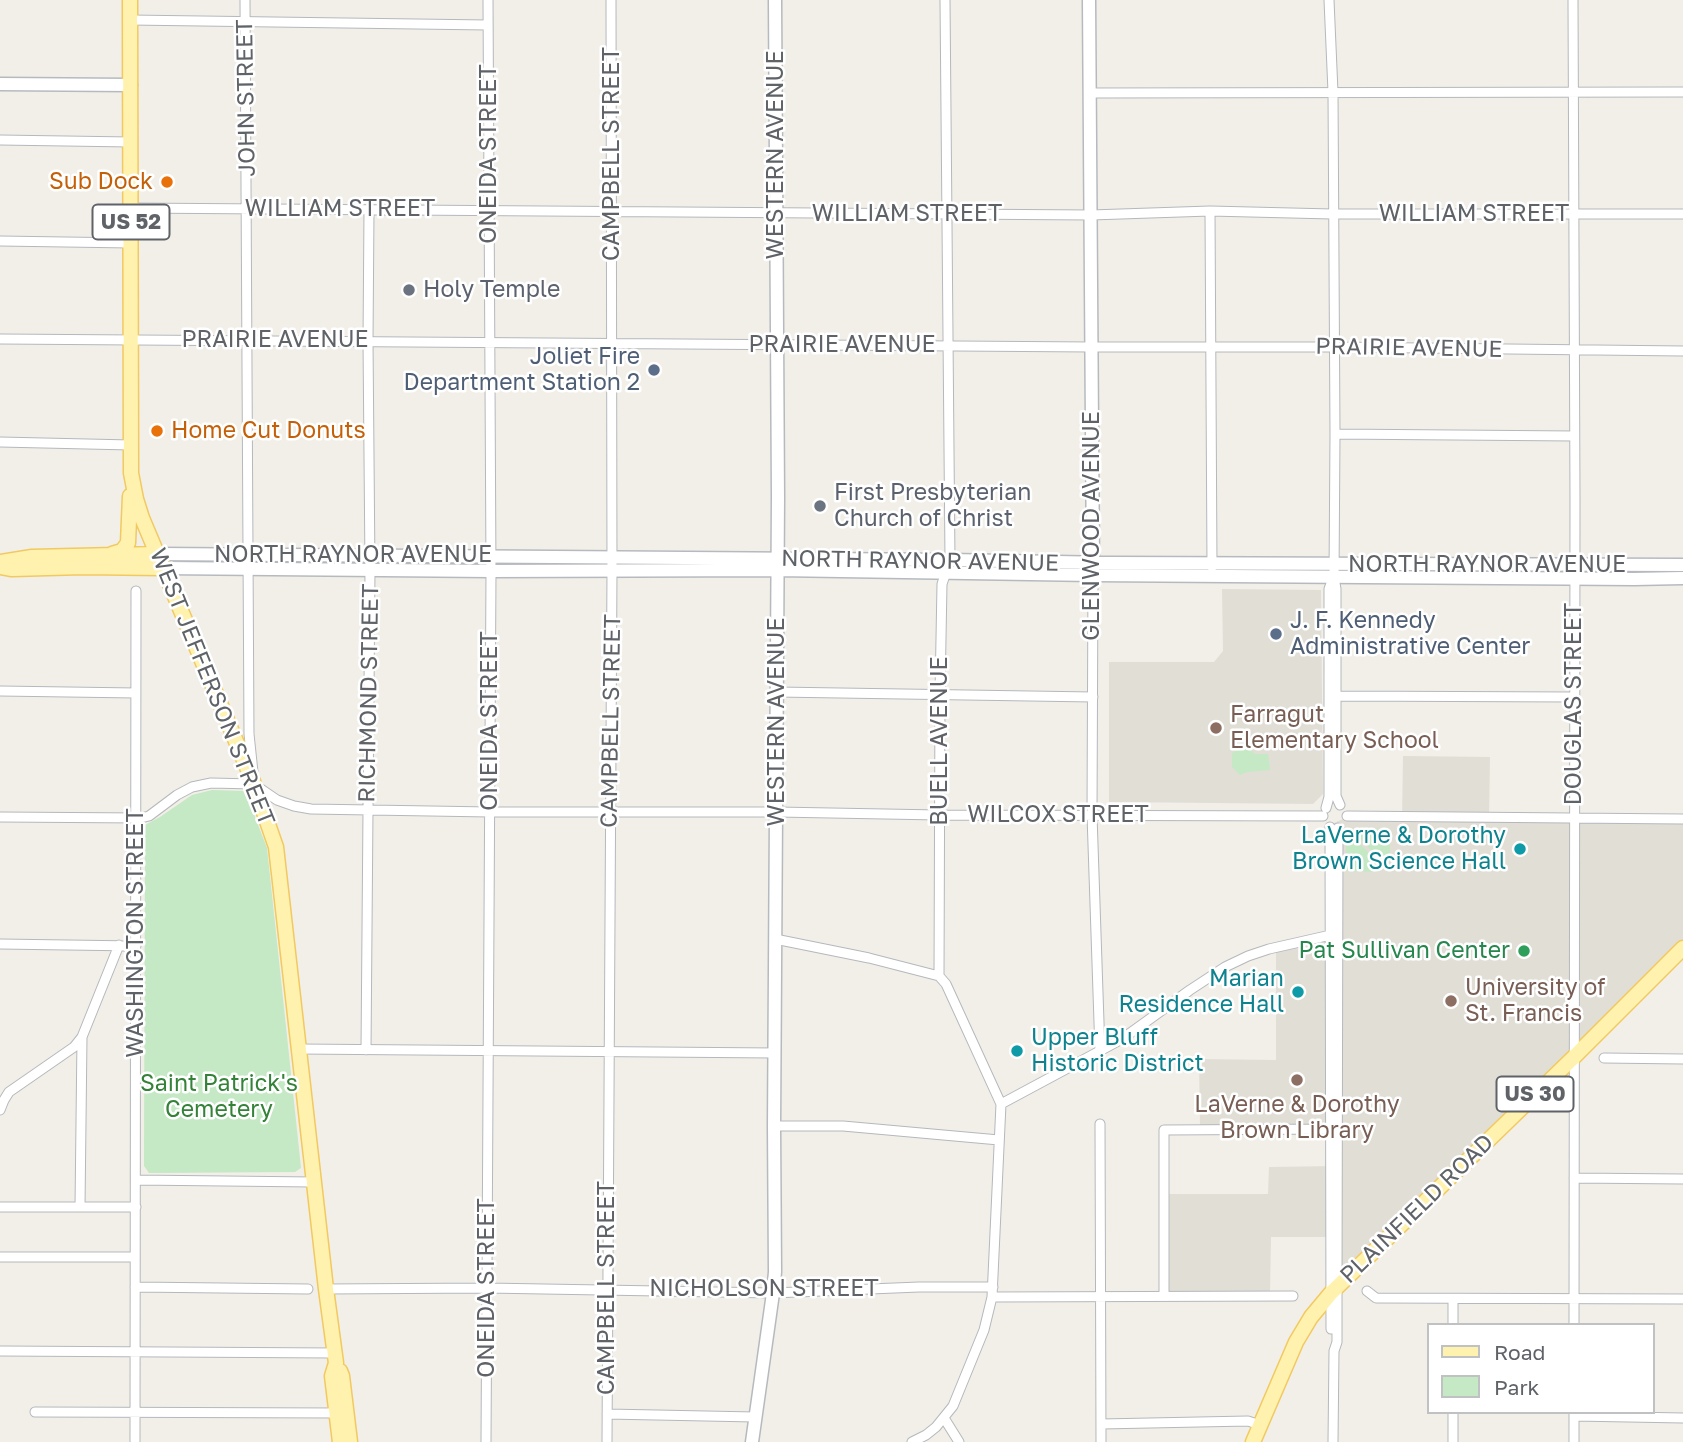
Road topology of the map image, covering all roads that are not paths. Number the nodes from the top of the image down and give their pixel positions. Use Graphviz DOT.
graph roads {
  1 [pos="130,0"];
  2 [pos="245,0"];
  3 [pos="488,0"];
  4 [pos="611,0"];
  5 [pos="775,0"];
  6 [pos="945,0"];
  7 [pos="1089,0"];
  8 [pos="1329,0"];
  9 [pos="1573,0"];
  10 [pos="130,20"];
  11 [pos="245,23"];
  12 [pos="488,25"];
  13 [pos="0,84"];
  14 [pos="131,85"];
  15 [pos="1332,92"];
  16 [pos="1574,92"];
  17 [pos="1683,92"];
  18 [pos="1090,93"];
  19 [pos="0,140"];
  20 [pos="131,142"];
  21 [pos="131,208"];
  22 [pos="247,209"];
  23 [pos="369,210"];
  24 [pos="489,211"];
  25 [pos="612,211"];
  26 [pos="1210,211"];
  27 [pos="777,213"];
  28 [pos="947,214"];
  29 [pos="1332,214"];
  30 [pos="1574,214"];
  31 [pos="1683,214"];
  32 [pos="1091,215"];
  33 [pos="0,241"];
  34 [pos="131,243"];
  35 [pos="0,339"];
  36 [pos="131,339"];
  37 [pos="248,340"];
  38 [pos="368,341"];
  39 [pos="490,342"];
  40 [pos="612,343"];
  41 [pos="777,344"];
  42 [pos="948,346"];
  43 [pos="1092,347"];
  44 [pos="1211,347"];
  45 [pos="1334,347"];
  46 [pos="1574,349"];
  47 [pos="1683,351"];
  48 [pos="1335,435"];
  49 [pos="1574,436"];
  50 [pos="0,442"];
  51 [pos="131,444"];
  52 [pos="131,473"];
  53 [pos="110,554"];
  54 [pos="157,554"];
  55 [pos="248,555"];
  56 [pos="370,556"];
  57 [pos="491,556"];
  58 [pos="1212,562"];
  59 [pos="0,564"];
  60 [pos="612,564"];
  61 [pos="778,565"];
  62 [pos="1683,565"];
  63 [pos="948,566"];
  64 [pos="163,568"];
  65 [pos="248,569"];
  66 [pos="1093,569"];
  67 [pos="370,570"];
  68 [pos="1275,570"];
  69 [pos="1334,570"];
  70 [pos="491,571"];
  71 [pos="1574,572"];
  72 [pos="1212,576"];
  73 [pos="1683,578"];
  74 [pos="136,591"];
  75 [pos="0,691"];
  76 [pos="777,692"];
  77 [pos="136,693"];
  78 [pos="940,693"];
  79 [pos="1336,696"];
  80 [pos="1093,697"];
  81 [pos="1574,697"];
  82 [pos="254,784"];
  83 [pos="1340,805"];
  84 [pos="368,809"];
  85 [pos="490,812"];
  86 [pos="610,812"];
  87 [pos="776,812"];
  88 [pos="1324,812"];
  89 [pos="939,815"];
  90 [pos="1092,815"];
  91 [pos="0,817"];
  92 [pos="1347,817"];
  93 [pos="136,818"];
  94 [pos="1574,818"];
  95 [pos="1683,819"];
  96 [pos="1334,828"];
  97 [pos="1334,934"];
  98 [pos="775,939"];
  99 [pos="0,944"];
  100 [pos="119,945"];
  101 [pos="136,946"];
  102 [pos="1683,948"];
  103 [pos="939,976"];
  104 [pos="82,1037"];
  105 [pos="299,1049"];
  106 [pos="366,1050"];
  107 [pos="488,1051"];
  108 [pos="608,1052"];
  109 [pos="1100,1052"];
  110 [pos="775,1053"];
  111 [pos="1574,1057"];
  112 [pos="1604,1058"];
  113 [pos="1683,1059"];
  114 [pos="1001,1104"];
  115 [pos="0,1110"];
  116 [pos="1100,1124"];
  117 [pos="774,1126"];
  118 [pos="1334,1129"];
  119 [pos="999,1140"];
  120 [pos="1574,1178"];
  121 [pos="1683,1179"];
  122 [pos="136,1180"];
  123 [pos="314,1182"];
  124 [pos="0,1207"];
  125 [pos="80,1207"];
  126 [pos="136,1207"];
  127 [pos="0,1256"];
  128 [pos="135,1256"];
  129 [pos="135,1287"];
  130 [pos="308,1289"];
  131 [pos="326,1289"];
  132 [pos="487,1289"];
  133 [pos="608,1289"];
  134 [pos="1334,1290"];
  135 [pos="1367,1291"];
  136 [pos="993,1292"];
  137 [pos="773,1293"];
  138 [pos="1101,1296"];
  139 [pos="1164,1296"];
  140 [pos="1293,1296"];
  141 [pos="1574,1298"];
  142 [pos="1453,1299"];
  143 [pos="1683,1299"];
  144 [pos="1453,1323"];
  145 [pos="1574,1323"];
  146 [pos="0,1351"];
  147 [pos="135,1352"];
  148 [pos="335,1358"];
  149 [pos="35,1412"];
  150 [pos="135,1413"];
  151 [pos="341,1413"];
  152 [pos="607,1414"];
  153 [pos="1453,1414"];
  154 [pos="1574,1414"];
  155 [pos="755,1417"];
  156 [pos="944,1418"];
  157 [pos="1683,1418"];
  158 [pos="1101,1424"];
  159 [pos="1260,1425"];
  160 [pos="135,1442"];
  161 [pos="340,1442"];
  162 [pos="350,1442"];
  163 [pos="486,1442"];
  164 [pos="607,1442"];
  165 [pos="752,1442"];
  166 [pos="912,1442"];
  167 [pos="959,1442"];
  168 [pos="1101,1442"];
  169 [pos="1253,1442"];
  170 [pos="1333,1442"];
  171 [pos="1453,1442"];
  172 [pos="1574,1442"];
  1 -- 10 [label="main road, WEST JEFFERSON STREET / US 52"];
  2 -- 11 [label="street, JOHN STREET"];
  3 -- 12 [label="street, ONEIDA STREET"];
  4 -- 25 [label="street, CAMPBELL STREET"];
  5 -- 27 [label="main road, WESTERN AVENUE"];
  6 -- 28 [label="street, BUELL AVENUE"];
  7 -- 18 [label="main road, GLENWOOD AVENUE"];
  8 -- 15 [label="street"];
  9 -- 16 [label="street, DOUGLAS STREET"];
  10 -- 11 [label="street"];
  10 -- 14 [label="main road, WEST JEFFERSON STREET / US 52"];
  11 -- 12 [label="street"];
  11 -- 22 [label="street, JOHN STREET"];
  12 -- 24 [label="street, ONEIDA STREET"];
  13 -- 14 [label="main road"];
  14 -- 20 [label="main road, WEST JEFFERSON STREET / US 52"];
  15 -- 16 [label="street"];
  15 -- 18 [label="street"];
  15 -- 29 [label="street"];
  16 -- 17 [label="street"];
  16 -- 30 [label="street, DOUGLAS STREET"];
  18 -- 32 [label="main road, GLENWOOD AVENUE"];
  19 -- 20 [label="street"];
  20 -- 21 [label="main road, WEST JEFFERSON STREET / US 52"];
  21 -- 22 [label="street, WILLIAM STREET"];
  21 -- 34 [label="main road, WEST JEFFERSON STREET / US 52"];
  22 -- 23 [label="street, WILLIAM STREET"];
  22 -- 37 [label="street, JOHN STREET"];
  23 -- 24 [label="street, WILLIAM STREET"];
  23 -- 38 [label="street, RICHMOND STREET"];
  24 -- 25 [label="street, WILLIAM STREET"];
  24 -- 39 [label="street, ONEIDA STREET"];
  25 -- 27 [label="street, WILLIAM STREET"];
  25 -- 40 [label="street, CAMPBELL STREET"];
  26 -- 29 [label="street, WILLIAM STREET"];
  26 -- 32 [label="street, WILLIAM STREET"];
  26 -- 44 [label="street"];
  27 -- 28 [label="street, WILLIAM STREET"];
  27 -- 41 [label="main road, WESTERN AVENUE"];
  28 -- 32 [label="street, WILLIAM STREET"];
  28 -- 42 [label="street, BUELL AVENUE"];
  29 -- 30 [label="street, WILLIAM STREET"];
  29 -- 45 [label="street"];
  30 -- 31 [label="street, WILLIAM STREET"];
  30 -- 46 [label="street, DOUGLAS STREET"];
  32 -- 43 [label="main road, GLENWOOD AVENUE"];
  33 -- 34 [label="street"];
  34 -- 36 [label="main road, WEST JEFFERSON STREET / US 52"];
  35 -- 36 [label="street, PRAIRIE AVENUE"];
  36 -- 37 [label="street, PRAIRIE AVENUE"];
  36 -- 51 [label="main road, WEST JEFFERSON STREET / US 52"];
  37 -- 38 [label="street, PRAIRIE AVENUE"];
  37 -- 55 [label="street, JOHN STREET"];
  38 -- 39 [label="street, PRAIRIE AVENUE"];
  38 -- 56 [label="street, RICHMOND STREET"];
  39 -- 40 [label="street, PRAIRIE AVENUE"];
  39 -- 57 [label="street, ONEIDA STREET"];
  40 -- 41 [label="street, PRAIRIE AVENUE"];
  40 -- 60 [label="street, CAMPBELL STREET"];
  41 -- 42 [label="street, PRAIRIE AVENUE"];
  41 -- 61 [label="main road, WESTERN AVENUE"];
  42 -- 43 [label="street, PRAIRIE AVENUE"];
  42 -- 63 [label="street, BUELL AVENUE"];
  43 -- 44 [label="street, PRAIRIE AVENUE"];
  43 -- 66 [label="main road, GLENWOOD AVENUE"];
  44 -- 45 [label="street, PRAIRIE AVENUE"];
  44 -- 58 [label="street"];
  45 -- 46 [label="street, PRAIRIE AVENUE"];
  45 -- 48 [label="street"];
  46 -- 47 [label="street, PRAIRIE AVENUE"];
  46 -- 49 [label="street, DOUGLAS STREET"];
  48 -- 49 [label="street"];
  48 -- 69 [label="street"];
  49 -- 71 [label="street, DOUGLAS STREET"];
  50 -- 51 [label="street"];
  51 -- 52 [label="main road, WEST JEFFERSON STREET / US 52"];
  52 -- 53 [label="main road, US 52"];
  52 -- 54 [label="main road, WEST JEFFERSON STREET / US 52"];
  53 -- 54 [label="main road"];
  53 -- 59 [label="main road"];
  54 -- 55 [label="main road, NORTH RAYNOR AVENUE"];
  54 -- 64 [label="main road, WEST JEFFERSON STREET / US 52"];
  55 -- 56 [label="main road, NORTH RAYNOR AVENUE"];
  55 -- 65 [label="street, JOHN STREET"];
  56 -- 57 [label="main road, NORTH RAYNOR AVENUE"];
  56 -- 67 [label="street, RICHMOND STREET"];
  57 -- 60 [label="main road, NORTH RAYNOR AVENUE"];
  57 -- 70 [label="street, ONEIDA STREET"];
  58 -- 66 [label="main road, NORTH RAYNOR AVENUE"];
  58 -- 68 [label="main road, NORTH RAYNOR AVENUE"];
  58 -- 72 [label="street"];
  59 -- 64 [label="main road"];
  60 -- 61 [label="main road, NORTH RAYNOR AVENUE"];
  60 -- 70 [label="main road, NORTH RAYNOR AVENUE"];
  60 -- 86 [label="street, CAMPBELL STREET"];
  61 -- 63 [label="main road, NORTH RAYNOR AVENUE"];
  61 -- 76 [label="main road, WESTERN AVENUE"];
  62 -- 71 [label="main road, NORTH RAYNOR AVENUE"];
  63 -- 66 [label="main road, NORTH RAYNOR AVENUE"];
  63 -- 78 [label="street, BUELL AVENUE"];
  64 -- 65 [label="main road, NORTH RAYNOR AVENUE"];
  64 -- 82 [label="main road, WEST JEFFERSON STREET"];
  65 -- 67 [label="main road, NORTH RAYNOR AVENUE"];
  65 -- 82 [label="street, JOHN STREET"];
  66 -- 72 [label="main road, NORTH RAYNOR AVENUE"];
  66 -- 80 [label="street, GLENWOOD AVENUE"];
  67 -- 70 [label="main road, NORTH RAYNOR AVENUE"];
  67 -- 84 [label="street, RICHMOND STREET"];
  68 -- 69 [label="main road, NORTH RAYNOR AVENUE"];
  68 -- 72 [label="main road, NORTH RAYNOR AVENUE"];
  69 -- 71 [label="main road, NORTH RAYNOR AVENUE"];
  69 -- 79 [label="street"];
  69 -- 88 [label="street"];
  70 -- 85 [label="street, ONEIDA STREET"];
  71 -- 73 [label="main road, NORTH RAYNOR AVENUE"];
  71 -- 81 [label="street, DOUGLAS STREET"];
  74 -- 77 [label="street, WASHINGTON STREET"];
  75 -- 77 [label="street"];
  76 -- 78 [label="street"];
  76 -- 87 [label="main road, WESTERN AVENUE"];
  77 -- 93 [label="street, WASHINGTON STREET"];
  78 -- 80 [label="street"];
  78 -- 89 [label="street, BUELL AVENUE"];
  79 -- 81 [label="street"];
  79 -- 83 [label="street"];
  80 -- 90 [label="street, GLENWOOD AVENUE"];
  81 -- 94 [label="street, DOUGLAS STREET"];
  82 -- 84 [label="street, WILCOX STREET"];
  82 -- 93 [label="street"];
  82 -- 105 [label="main road, WEST JEFFERSON STREET"];
  83 -- 88 [label="street"];
  83 -- 92 [label="street"];
  84 -- 85 [label="street, WILCOX STREET"];
  84 -- 106 [label="street, RICHMOND STREET"];
  85 -- 86 [label="street, WILCOX STREET"];
  85 -- 107 [label="street, ONEIDA STREET"];
  86 -- 87 [label="street, WILCOX STREET"];
  86 -- 108 [label="street, CAMPBELL STREET"];
  87 -- 89 [label="street, WILCOX STREET"];
  87 -- 98 [label="main road, WESTERN AVENUE"];
  88 -- 90 [label="street, WILCOX STREET"];
  88 -- 96 [label="street"];
  89 -- 90 [label="street, WILCOX STREET"];
  89 -- 103 [label="street, BUELL AVENUE"];
  90 -- 109 [label="street, GLENWOOD AVENUE"];
  91 -- 93 [label="street"];
  92 -- 94 [label="street"];
  92 -- 96 [label="street"];
  93 -- 101 [label="street, WASHINGTON STREET"];
  94 -- 95 [label="street"];
  94 -- 111 [label="street, DOUGLAS STREET"];
  96 -- 97 [label="street"];
  97 -- 109 [label="street"];
  97 -- 118 [label="street"];
  98 -- 103 [label="street"];
  98 -- 110 [label="main road, WESTERN AVENUE"];
  99 -- 100 [label="street"];
  100 -- 101 [label="street"];
  100 -- 104 [label="street"];
  101 -- 122 [label="street, WASHINGTON STREET"];
  102 -- 111 [label="main road, PLAINFIELD ROAD / US 30"];
  103 -- 114 [label="street, BUELL AVENUE"];
  104 -- 115 [label="street"];
  104 -- 125 [label="street"];
  105 -- 106 [label="street"];
  105 -- 123 [label="main road, WEST JEFFERSON STREET"];
  106 -- 107 [label="street"];
  107 -- 108 [label="street"];
  107 -- 132 [label="street, ONEIDA STREET"];
  108 -- 110 [label="street"];
  108 -- 133 [label="street, CAMPBELL STREET"];
  109 -- 114 [label="street"];
  110 -- 117 [label="main road, WESTERN AVENUE"];
  111 -- 120 [label="street, DOUGLAS STREET"];
  111 -- 134 [label="main road, PLAINFIELD ROAD / US 30"];
  112 -- 113 [label="street"];
  114 -- 119 [label="street, BUELL AVENUE"];
  116 -- 138 [label="street"];
  117 -- 119 [label="street"];
  117 -- 137 [label="main road, WESTERN AVENUE"];
  118 -- 134 [label="street"];
  118 -- 139 [label="street"];
  119 -- 136 [label="street, BUELL AVENUE"];
  120 -- 121 [label="street"];
  120 -- 141 [label="street, DOUGLAS STREET"];
  122 -- 123 [label="street"];
  122 -- 126 [label="street, WASHINGTON STREET"];
  123 -- 131 [label="main road, WEST JEFFERSON STREET"];
  124 -- 125 [label="street"];
  125 -- 126 [label="street"];
  126 -- 128 [label="street, WASHINGTON STREET"];
  127 -- 128 [label="street"];
  128 -- 129 [label="street, WASHINGTON STREET"];
  129 -- 130 [label="street"];
  129 -- 147 [label="street, WASHINGTON STREET"];
  131 -- 132 [label="street, NICHOLSON STREET"];
  131 -- 148 [label="main road, WEST JEFFERSON STREET"];
  132 -- 133 [label="street, NICHOLSON STREET"];
  132 -- 163 [label="street, ONEIDA STREET"];
  133 -- 137 [label="street, NICHOLSON STREET"];
  133 -- 152 [label="street, CAMPBELL STREET"];
  134 -- 159 [label="main road, PLAINFIELD ROAD / US 30"];
  134 -- 170 [label="street"];
  135 -- 142 [label="street"];
  136 -- 137 [label="street, NICHOLSON STREET"];
  136 -- 138 [label="street, NICHOLSON STREET"];
  136 -- 156 [label="street, BUELL AVENUE"];
  137 -- 155 [label="main road, WESTERN AVENUE"];
  138 -- 139 [label="street, NICHOLSON STREET"];
  138 -- 158 [label="street"];
  139 -- 140 [label="street, NICHOLSON STREET"];
  141 -- 142 [label="street"];
  141 -- 143 [label="street"];
  141 -- 145 [label="street, DOUGLAS STREET"];
  142 -- 144 [label="street"];
  146 -- 147 [label="street"];
  147 -- 148 [label="street"];
  147 -- 150 [label="street, WASHINGTON STREET"];
  148 -- 151 [label="main road, WEST JEFFERSON STREET"];
  149 -- 150 [label="street"];
  150 -- 151 [label="street"];
  150 -- 160 [label="street, WASHINGTON STREET"];
  151 -- 161 [label="main road"];
  151 -- 162 [label="main road"];
  152 -- 155 [label="street"];
  152 -- 164 [label="street, CAMPBELL STREET"];
  153 -- 171 [label="street"];
  154 -- 157 [label="street"];
  154 -- 172 [label="street"];
  155 -- 165 [label="main road, WESTERN AVENUE"];
  156 -- 166 [label="street, BUELL AVENUE"];
  156 -- 167 [label="street"];
  158 -- 159 [label="street"];
  158 -- 168 [label="street"];
  159 -- 169 [label="main road, PLAINFIELD ROAD / US 30"];
}
